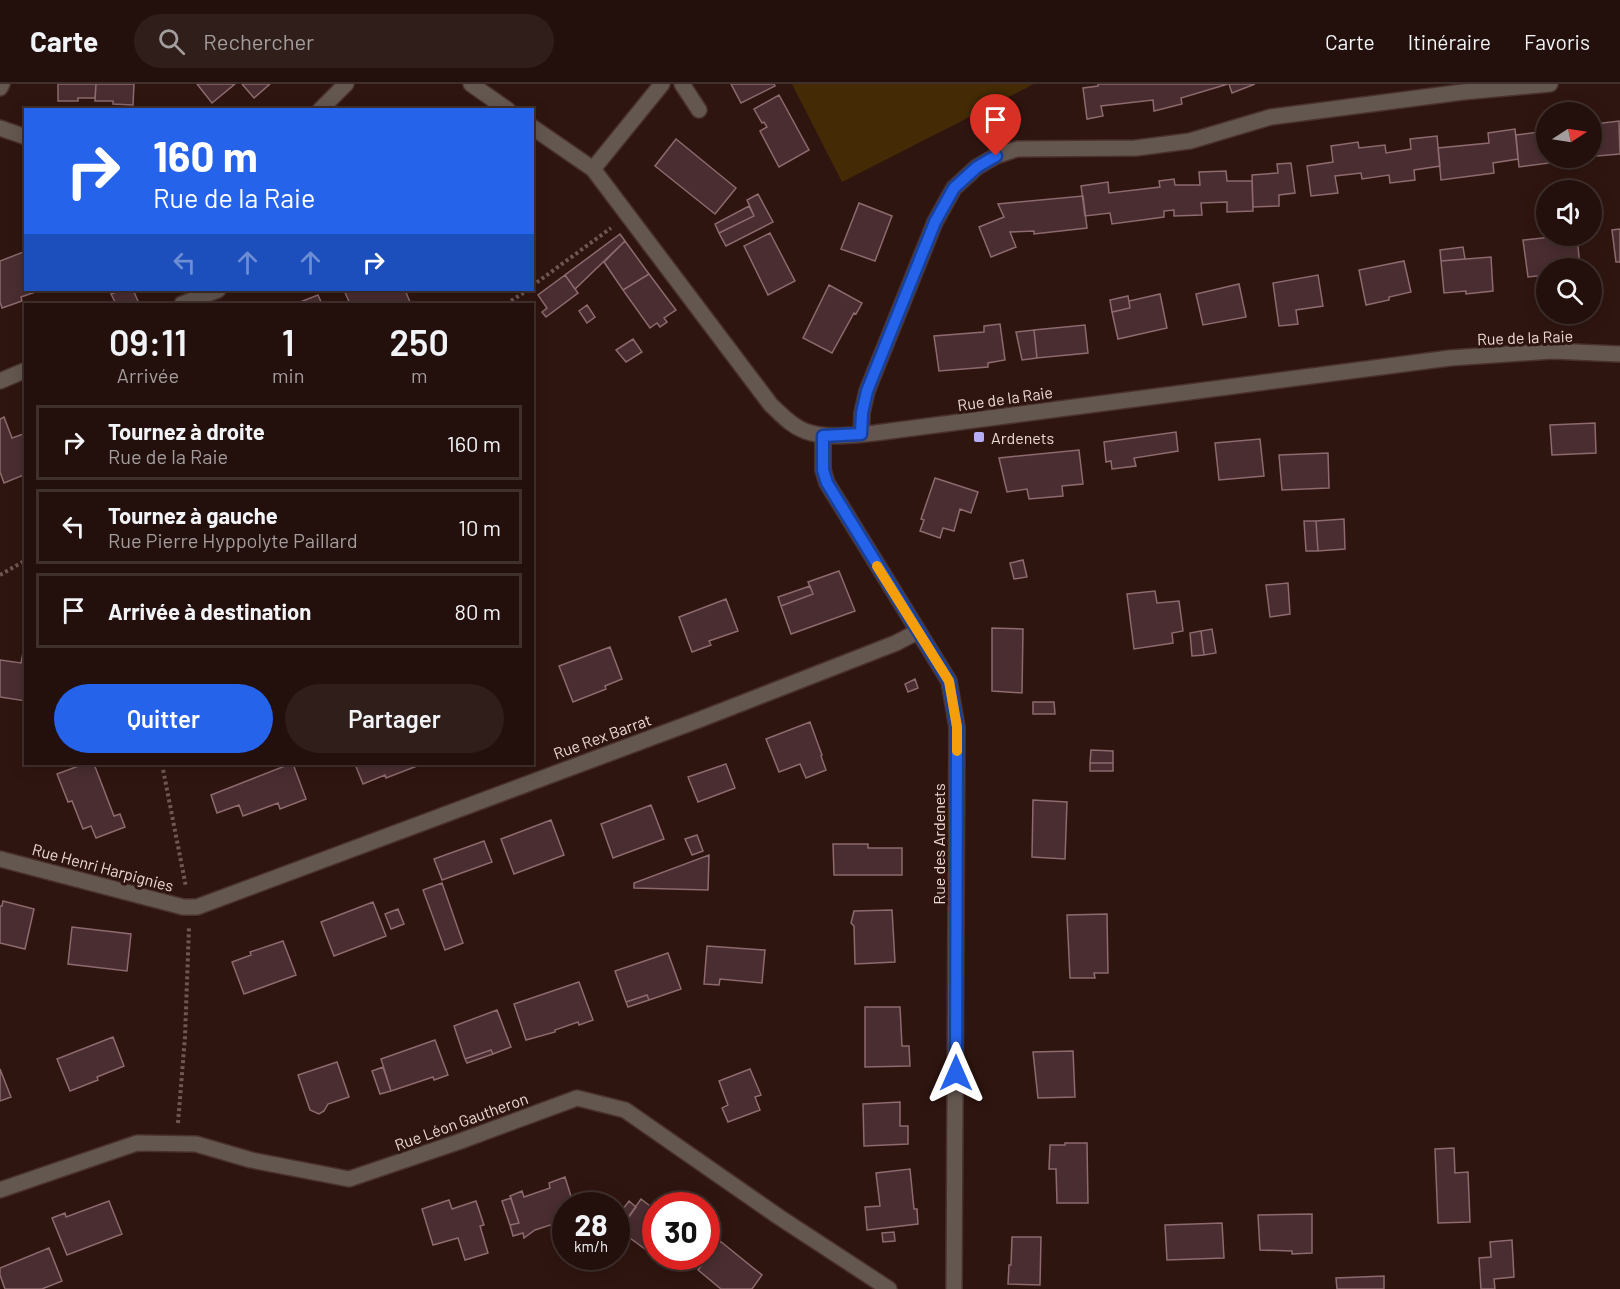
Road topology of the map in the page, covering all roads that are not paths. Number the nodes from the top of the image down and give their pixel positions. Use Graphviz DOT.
graph roads {
  1 [pos="2,84"];
  2 [pos="346,84"];
  3 [pos="471,84"];
  4 [pos="662,84"];
  5 [pos="682,84"];
  6 [pos="1550,84"];
  7 [pos="0,88"];
  8 [pos="1462,88"];
  9 [pos="322,108"];
  10 [pos="505,108"];
  11 [pos="699,110"];
  12 [pos="0,128"];
  13 [pos="534,128"];
  14 [pos="24,136"];
  15 [pos="593,169"];
  16 [pos="215,291"];
  17 [pos="185,303"];
  18 [pos="1620,354"];
  19 [pos="24,371"];
  20 [pos="0,381"];
  21 [pos="861,434"];
  22 [pos="823,436"];
  23 [pos="917,632"];
  24 [pos="0,858"];
  25 [pos="193,907"];
  26 [pos="0,1190"];
  27 [pos="890,1289"];
  28 [pos="954,1289"];
  1 -- 7 [label="street"];
  2 -- 9 [label="street"];
  3 -- 10 [label="street"];
  4 -- 15 [label="street"];
  5 -- 11 [label="street"];
  6 -- 8 [label="street"];
  8 -- 21 [label="street"];
  12 -- 14 [label="street"];
  13 -- 15 [label="street, Rue de la Raie"];
  15 -- 22 [label="street, Rue de la Raie"];
  16 -- 17 [label="street"];
  18 -- 21 [label="street, Rue de la Raie"];
  19 -- 20 [label="street"];
  21 -- 22 [label="street, Rue de la Raie"];
  22 -- 23 [label="street, Rue des Ardenets"];
  23 -- 25 [label="street, Rue Rex Barrat"];
  23 -- 28 [label="street, Rue des Ardenets"];
  24 -- 25 [label="street, Rue Henri Harpignies"];
  26 -- 27 [label="street, Rue Léon Gautheron"];
}
